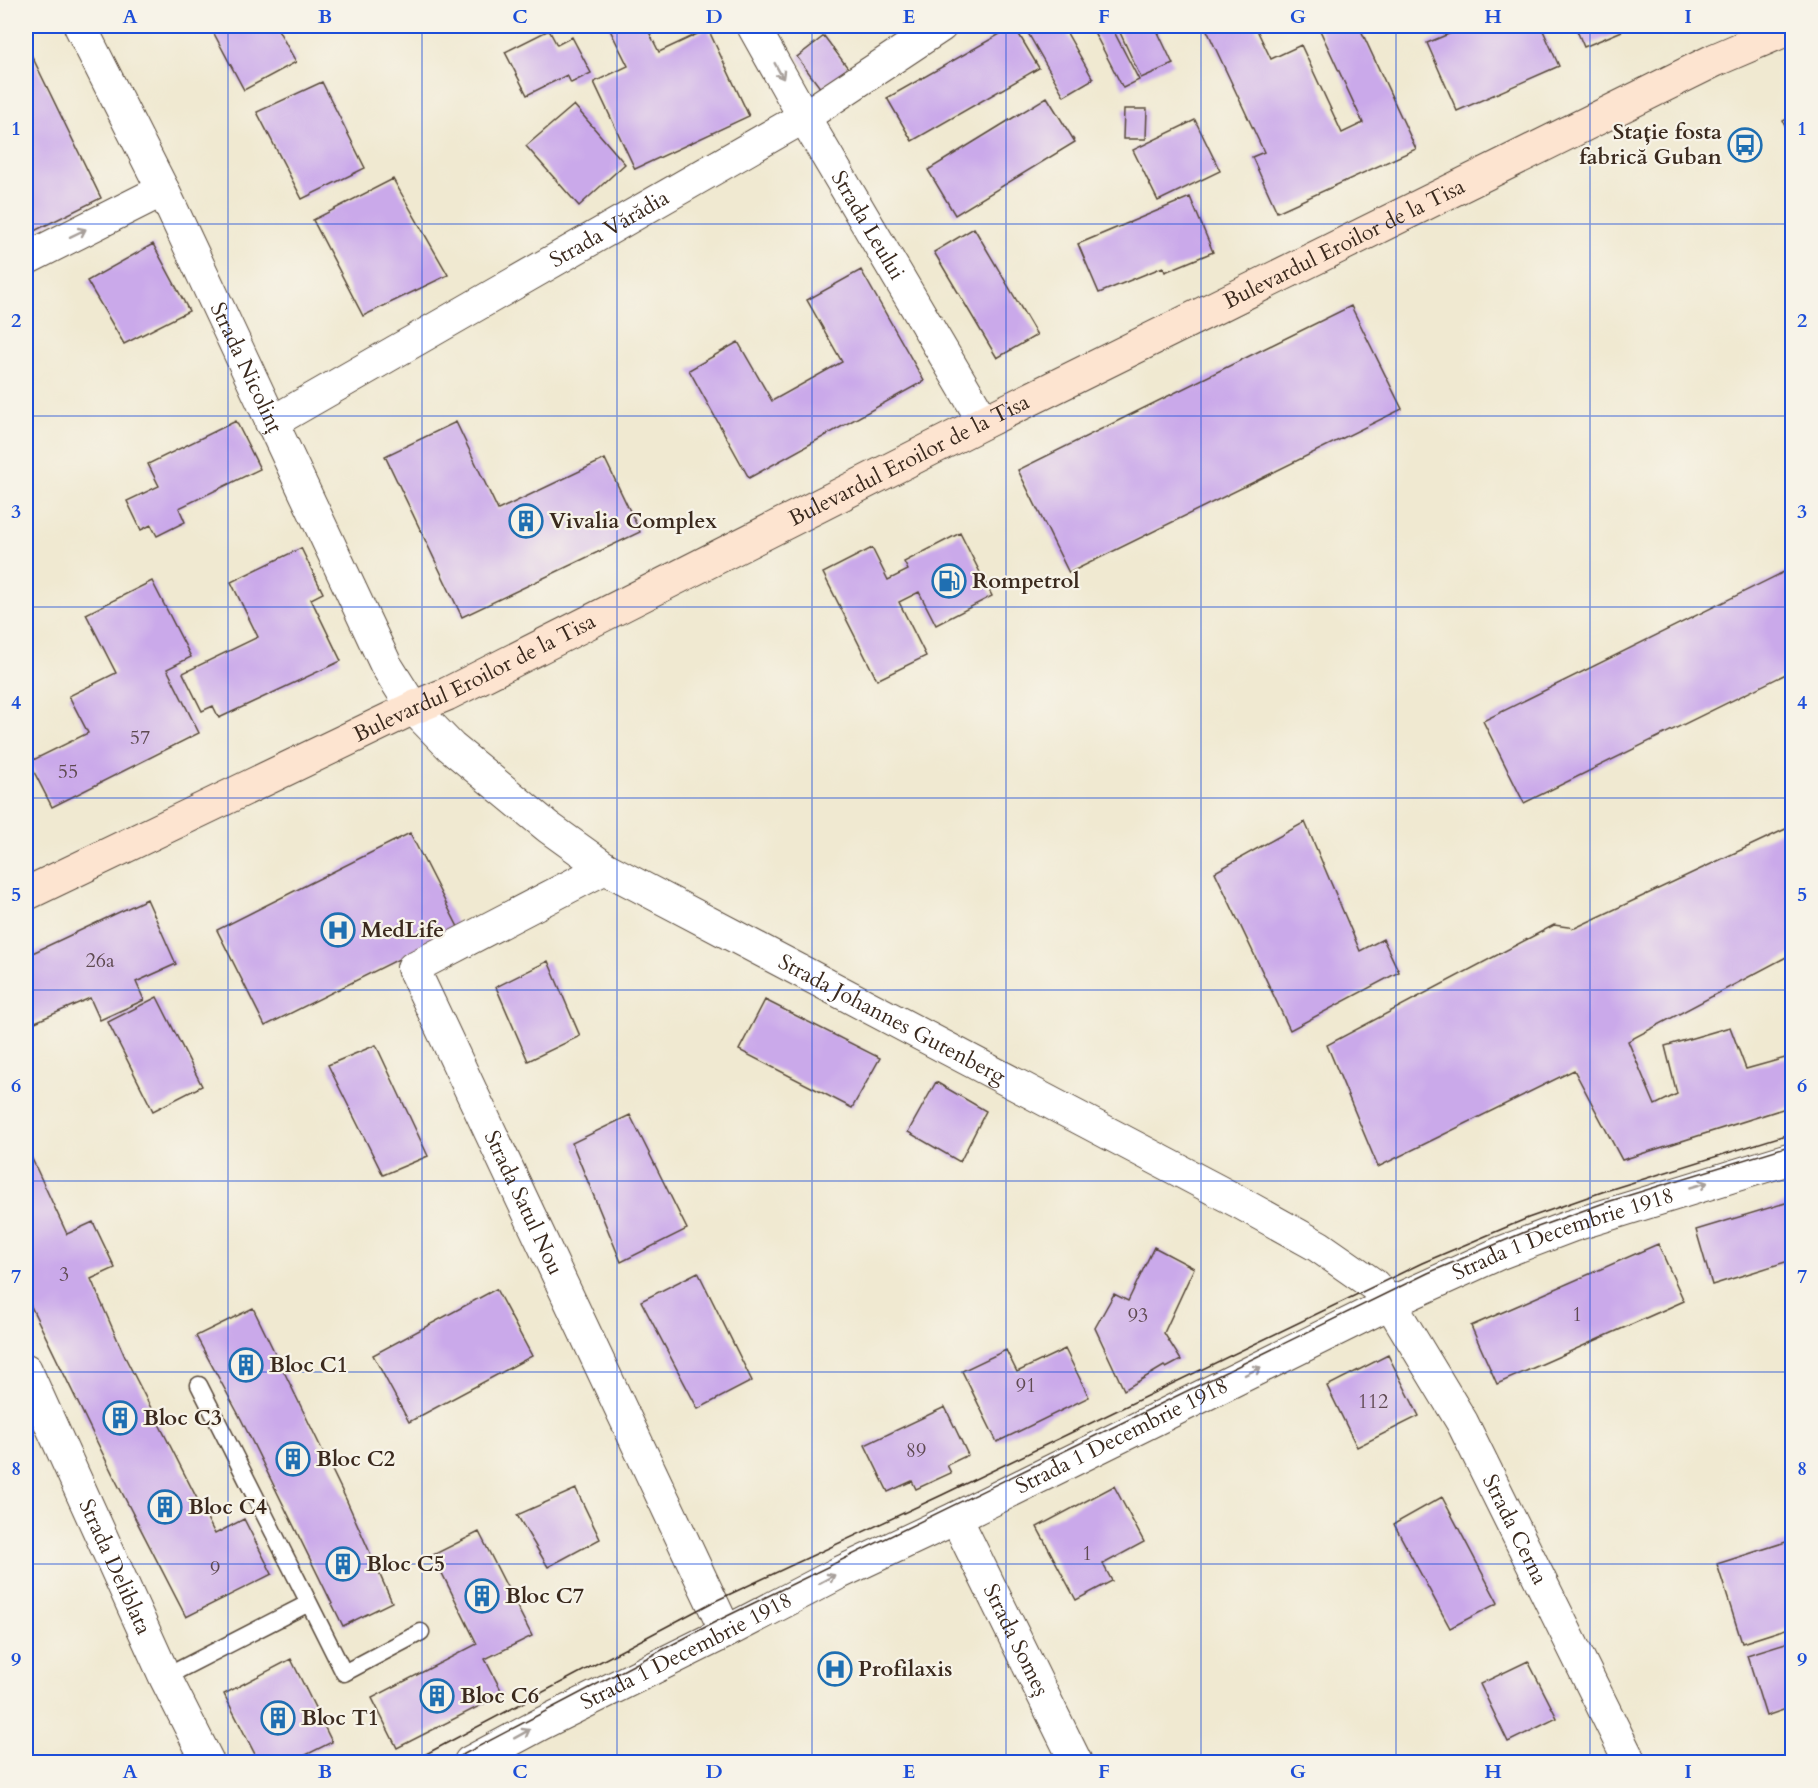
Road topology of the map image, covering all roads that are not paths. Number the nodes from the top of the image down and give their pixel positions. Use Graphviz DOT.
graph roads {
  1 [pos="80,26"];
  2 [pos="753,26"];
  3 [pos="941,26"];
  4 [pos="1792,27"];
  5 [pos="804,117"];
  6 [pos="163,190"];
  7 [pos="26,259"];
  8 [pos="984,422"];
  9 [pos="271,423"];
  10 [pos="413,708"];
  11 [pos="605,868"];
  12 [pos="26,894"];
  13 [pos="1792,1158"];
  14 [pos="1390,1303"];
  15 [pos="26,1370"];
  16 [pos="199,1385"];
  17 [pos="956,1518"];
  18 [pos="309,1603"];
  19 [pos="421,1632"];
  20 [pos="726,1632"];
  21 [pos="165,1677"];
  22 [pos="208,1762"];
  23 [pos="470,1762"];
  24 [pos="1076,1762"];
  25 [pos="1630,1762"];
  1 -- 6 [label="street, Strada Nicolinț"];
  2 -- 5 [label="street, Strada Leului, one-way"];
  3 -- 5 [label="street, Strada Vărădia"];
  4 -- 8 [label="street, Bulevardul Eroilor de la Tisa"];
  5 -- 8 [label="street, Strada Leului"];
  5 -- 9 [label="street, Strada Vărădia"];
  7 -- 6 [label="street, one-way"];
  6 -- 9 [label="street, Strada Nicolinț"];
  8 -- 10 [label="street, Bulevardul Eroilor de la Tisa"];
  9 -- 10 [label="street, Strada Nicolinț"];
  10 -- 11 [label="street, Strada Johannes Gutenberg"];
  10 -- 12 [label="street, Bulevardul Eroilor de la Tisa"];
  11 -- 14 [label="street, Strada Johannes Gutenberg"];
  11 -- 20 [label="street, Strada Satul Nou"];
  14 -- 13 [label="street, Strada 1 Decembrie 1918, one-way"];
  17 -- 14 [label="street, Strada 1 Decembrie 1918, one-way"];
  14 -- 25 [label="street, Strada Cerna"];
  15 -- 21 [label="street, Strada Deliblata"];
  16 -- 18 [label="lane"];
  20 -- 17 [label="street, Strada 1 Decembrie 1918, one-way"];
  17 -- 24 [label="street, Strada Someș"];
  18 -- 19 [label="lane"];
  18 -- 21 [label="lane"];
  23 -- 20 [label="street, Strada 1 Decembrie 1918, one-way"];
  21 -- 22 [label="street, Strada Deliblata"];
}
